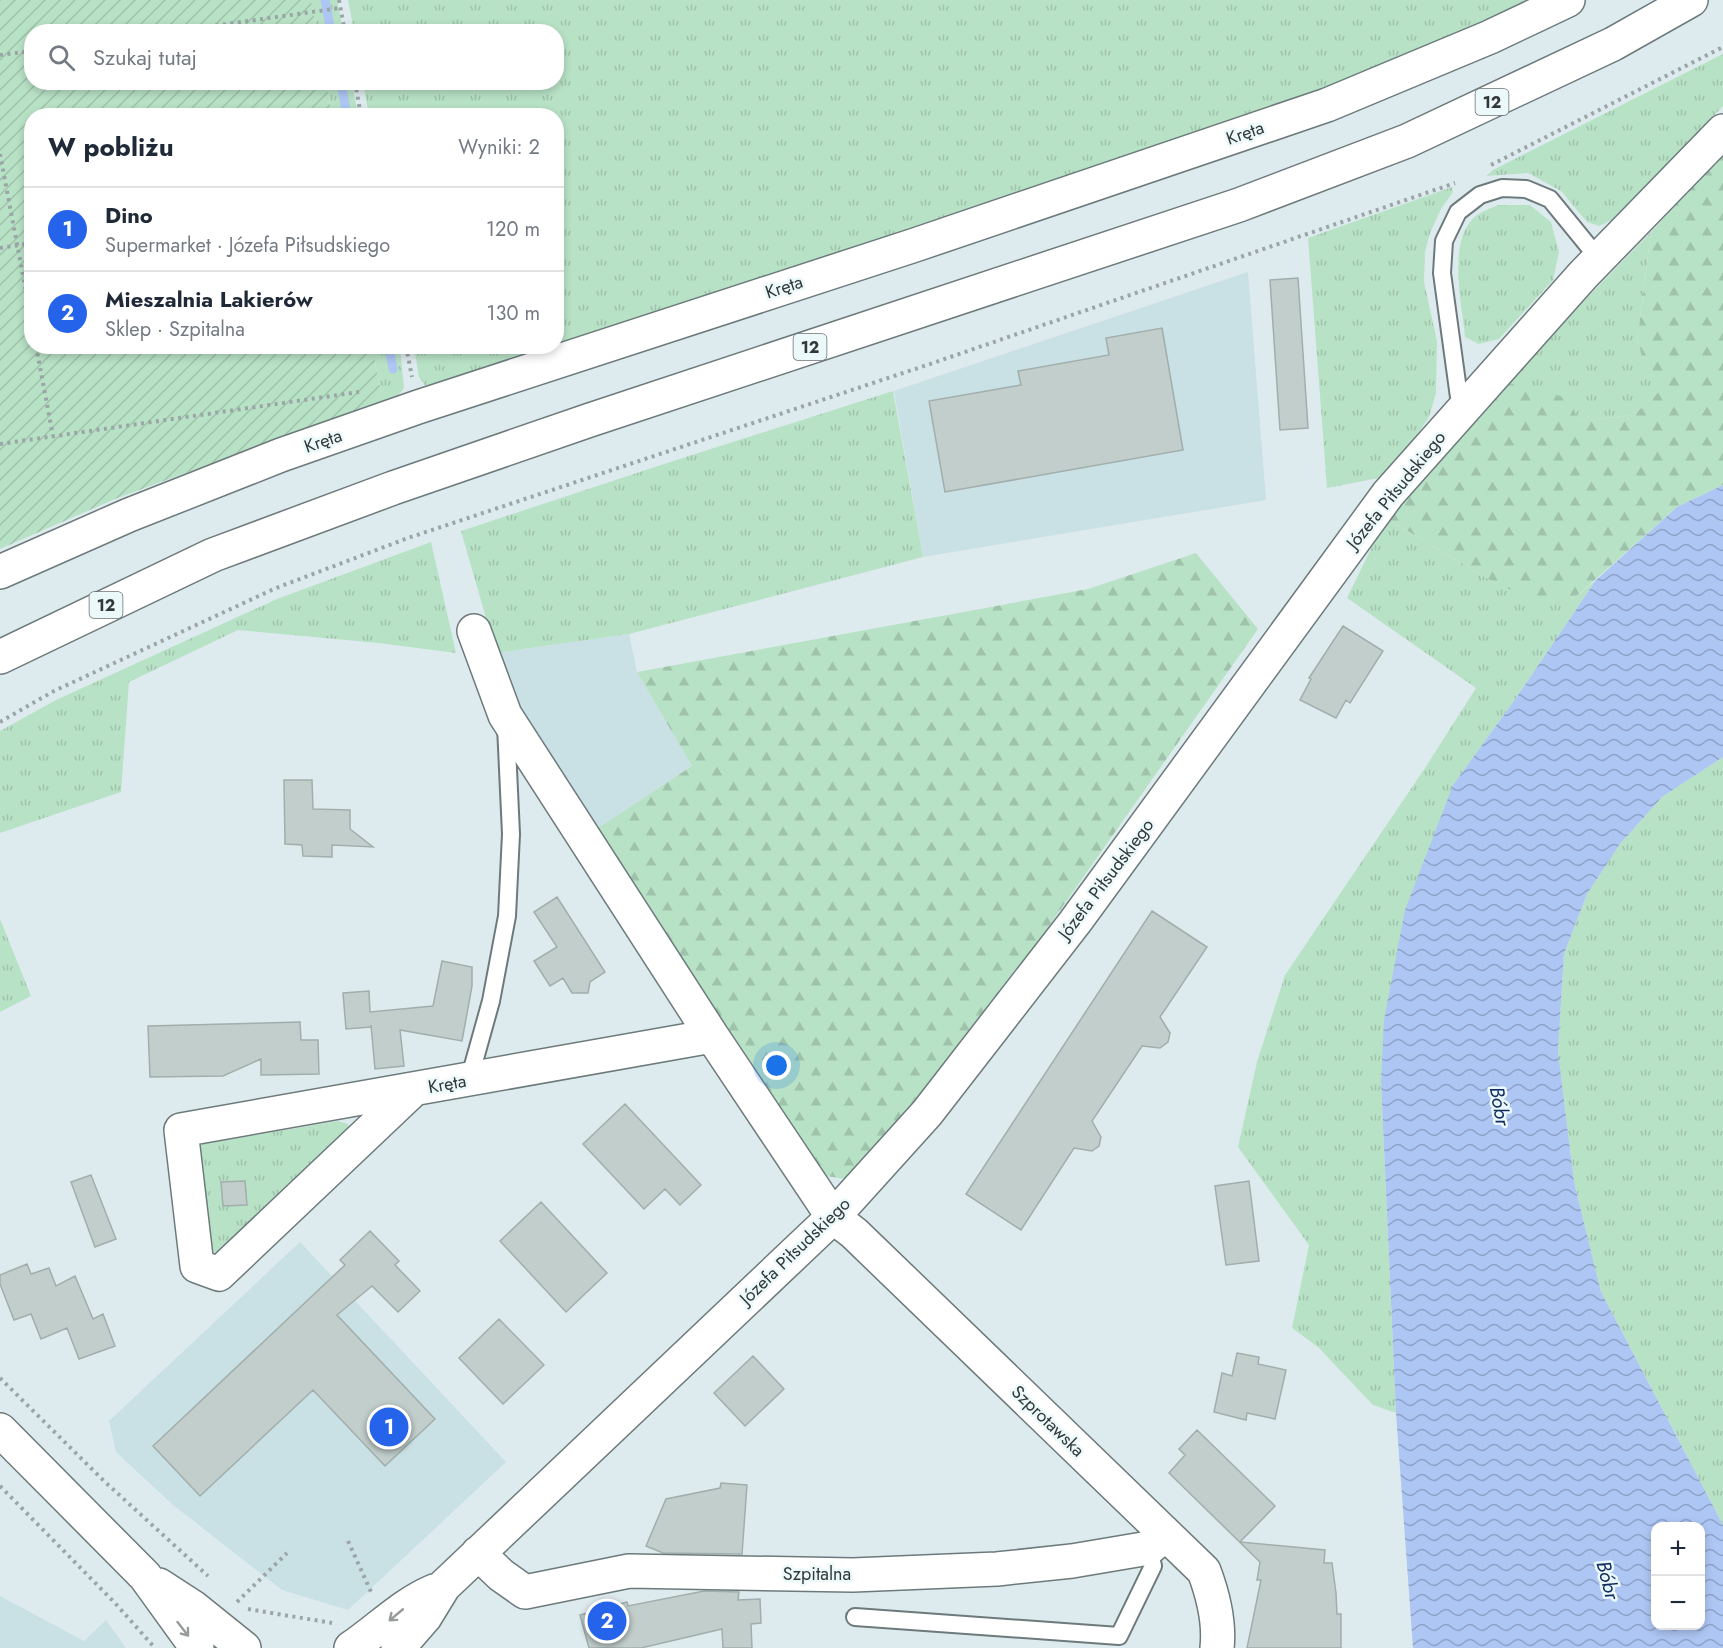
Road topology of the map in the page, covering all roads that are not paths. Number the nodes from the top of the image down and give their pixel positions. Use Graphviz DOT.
graph roads {
  1 [pos="1568,0"];
  2 [pos="1691,0"];
  3 [pos="1723,131"];
  4 [pos="1599,259"];
  5 [pos="1461,412"];
  6 [pos="0,572"];
  7 [pos="474,631"];
  8 [pos="0,657"];
  9 [pos="505,715"];
  10 [pos="712,1036"];
  11 [pos="469,1080"];
  12 [pos="413,1090"];
  13 [pos="833,1217"];
  14 [pos="0,1430"];
  15 [pos="1157,1541"];
  16 [pos="478,1553"];
  17 [pos="145,1576"];
  18 [pos="444,1586"];
  19 [pos="855,1617"];
  20 [pos="357,1644"];
  21 [pos="197,1648"];
  22 [pos="244,1648"];
  23 [pos="398,1648"];
  24 [pos="1217,1648"];
  1 -- 6 [label="street, Kręta"];
  2 -- 8 [label="street, 12"];
  3 -- 4 [label="street, Józefa Piłsudskiego"];
  4 -- 5 [label="street, Józefa Piłsudskiego"];
  4 -- 5 [label="lane"];
  5 -- 13 [label="street, Józefa Piłsudskiego"];
  7 -- 9 [label="street"];
  9 -- 10 [label="street"];
  9 -- 11 [label="lane"];
  10 -- 11 [label="street, Kręta"];
  10 -- 13 [label="street"];
  11 -- 12 [label="street, Kręta"];
  12 -- 12 [label="street, Kręta"];
  13 -- 15 [label="street, Szprotawska"];
  13 -- 16 [label="street, Józefa Piłsudskiego"];
  14 -- 17 [label="street"];
  15 -- 16 [label="street, Szpitalna"];
  15 -- 19 [label="lane"];
  15 -- 24 [label="street, Szprotawska"];
  16 -- 18 [label="street, Józefa Piłsudskiego"];
  17 -- 21 [label="street, one-way"];
  17 -- 22 [label="street"];
  18 -- 20 [label="street, one-way"];
  18 -- 23 [label="street"];
}
